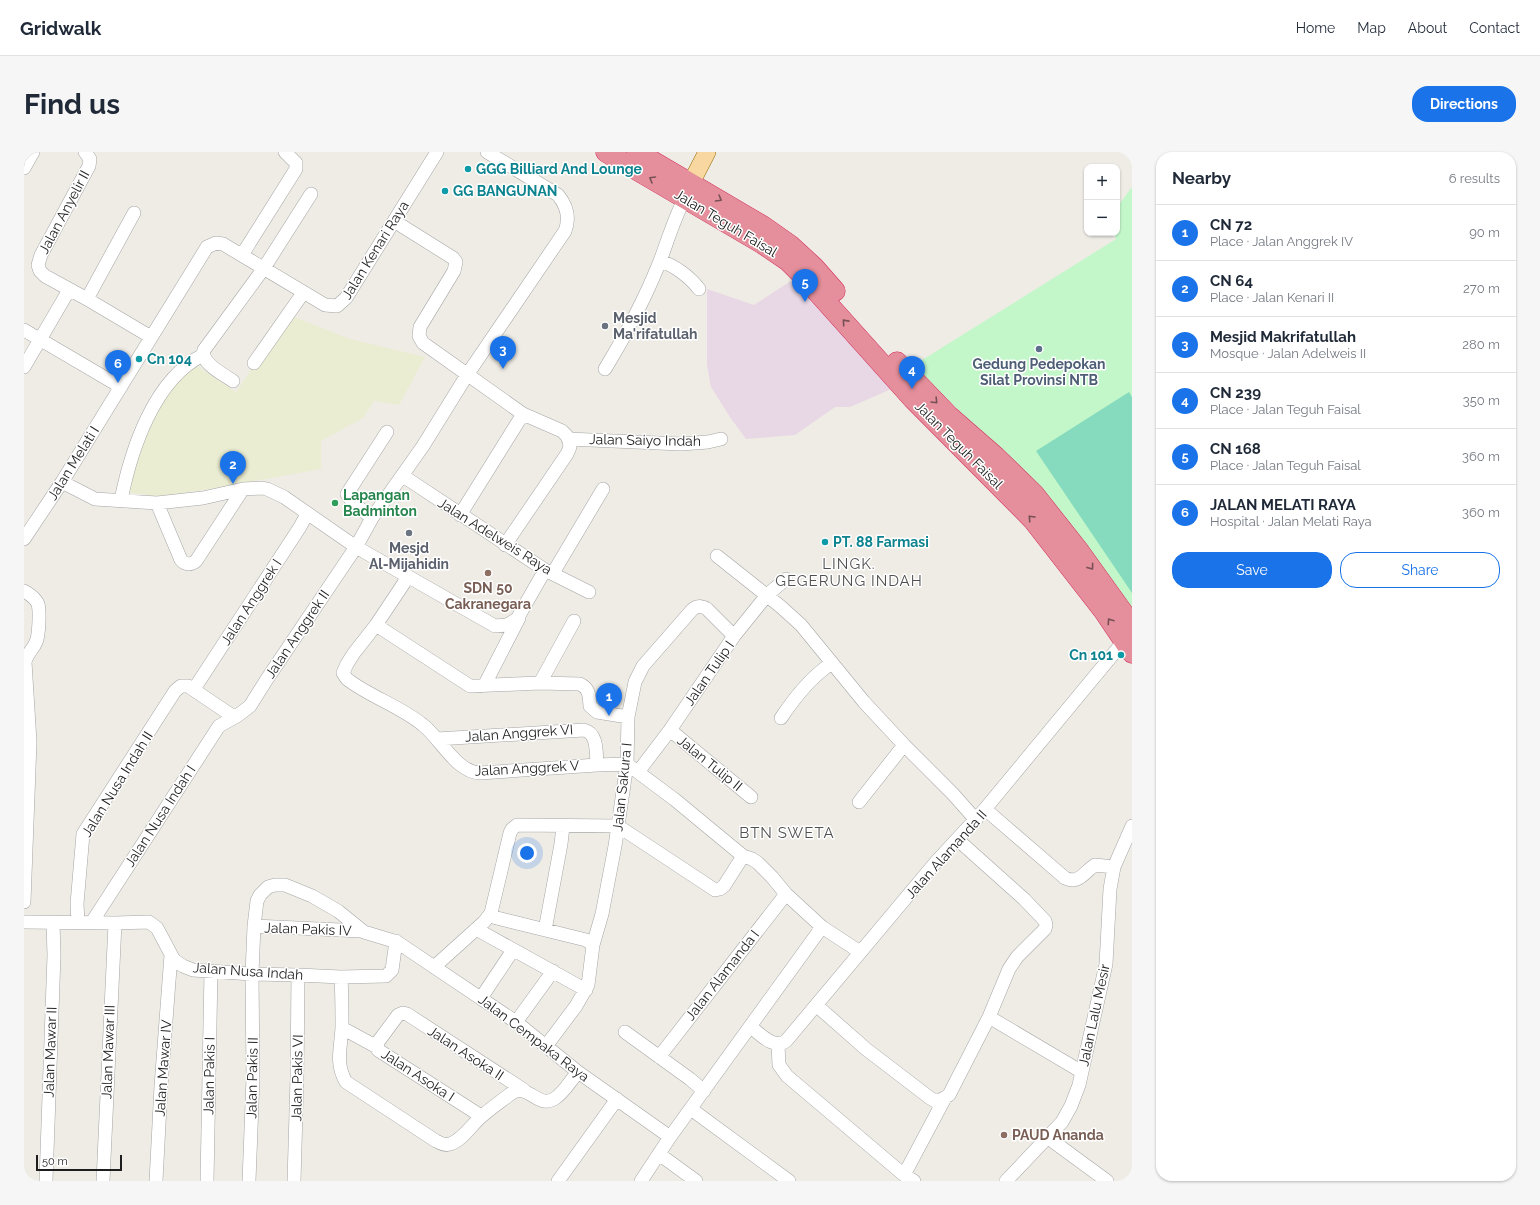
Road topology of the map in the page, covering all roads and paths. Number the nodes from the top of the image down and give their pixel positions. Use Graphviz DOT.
graph roads {
  1 [pos="33,152"];
  2 [pos="285,152"];
  3 [pos="437,152"];
  4 [pos="487,152"];
  5 [pos="606,152"];
  6 [pos="636,152"];
  7 [pos="708,152"];
  8 [pos="87,156"];
  9 [pos="24,168"];
  10 [pos="688,190"];
  11 [pos="311,194"];
  12 [pos="134,214"];
  13 [pos="394,221"];
  14 [pos="242,255"];
  15 [pos="660,261"];
  16 [pos="264,268"];
  17 [pos="699,289"];
  18 [pos="68,290"];
  19 [pos="303,293"];
  20 [pos="87,299"];
  21 [pos="24,330"];
  22 [pos="151,337"];
  23 [pos="40,340"];
  24 [pos="203,355"];
  25 [pos="254,363"];
  26 [pos="24,367"];
  27 [pos="605,370"];
  28 [pos="467,375"];
  29 [pos="233,381"];
  30 [pos="121,387"];
  31 [pos="523,414"];
  32 [pos="387,432"];
  33 [pos="568,438"];
  34 [pos="721,439"];
  35 [pos="403,476"];
  36 [pos="62,482"];
  37 [pos="243,489"];
  38 [pos="603,489"];
  39 [pos="121,500"];
  40 [pos="157,503"];
  41 [pos="307,514"];
  42 [pos="460,515"];
  43 [pos="372,518"];
  44 [pos="24,539"];
  45 [pos="505,545"];
  46 [pos="356,547"];
  47 [pos="717,556"];
  48 [pos="549,572"];
  49 [pos="406,577"];
  50 [pos="786,578"];
  51 [pos="24,591"];
  52 [pos="589,592"];
  53 [pos="767,595"];
  54 [pos="519,616"];
  55 [pos="574,621"];
  56 [pos="376,625"];
  57 [pos="734,636"];
  58 [pos="1130,638"];
  59 [pos="832,663"];
  60 [pos="540,683"];
  61 [pos="484,686"];
  62 [pos="191,688"];
  63 [pos="234,717"];
  64 [pos="628,717"];
  65 [pos="781,718"];
  66 [pos="670,730"];
  67 [pos="437,739"];
  68 [pos="904,745"];
  69 [pos="627,764"];
  70 [pos="598,765"];
  71 [pos="638,772"];
  72 [pos="751,797"];
  73 [pos="859,802"];
  74 [pos="985,810"];
  75 [pos="976,820"];
  76 [pos="563,826"];
  77 [pos="618,826"];
  78 [pos="1132,826"];
  79 [pos="958,840"];
  80 [pos="743,856"];
  81 [pos="1114,867"];
  82 [pos="786,894"];
  83 [pos="24,902"];
  84 [pos="491,913"];
  85 [pos="24,922"];
  86 [pos="78,922"];
  87 [pos="92,922"];
  88 [pos="53,923"];
  89 [pos="115,923"];
  90 [pos="254,926"];
  91 [pos="822,927"];
  92 [pos="476,929"];
  93 [pos="545,930"];
  94 [pos="362,931"];
  95 [pos="396,941"];
  96 [pos="593,945"];
  97 [pos="513,950"];
  98 [pos="860,952"];
  99 [pos="171,955"];
  100 [pos="434,967"];
  101 [pos="211,971"];
  102 [pos="553,971"];
  103 [pos="252,974"];
  104 [pos="298,974"];
  105 [pos="341,978"];
  106 [pos="586,990"];
  107 [pos="481,998"];
  108 [pos="816,1005"];
  109 [pos="408,1015"];
  110 [pos="989,1017"];
  111 [pos="516,1022"];
  112 [pos="751,1027"];
  113 [pos="342,1028"];
  114 [pos="625,1032"];
  115 [pos="778,1044"];
  116 [pos="546,1046"];
  117 [pos="377,1047"];
  118 [pos="659,1057"];
  119 [pos="578,1072"];
  120 [pos="1082,1072"];
  121 [pos="524,1090"];
  122 [pos="704,1091"];
  123 [pos="945,1098"];
  124 [pos="618,1099"];
  125 [pos="690,1109"];
  126 [pos="481,1116"];
  127 [pos="670,1137"];
  128 [pos="1047,1137"];
  129 [pos="659,1154"];
  130 [pos="909,1178"];
  131 [pos="46,1181"];
  132 [pos="103,1181"];
  133 [pos="156,1181"];
  134 [pos="207,1181"];
  135 [pos="249,1181"];
  136 [pos="294,1181"];
  137 [pos="558,1181"];
  138 [pos="641,1181"];
  139 [pos="696,1181"];
  140 [pos="789,1181"];
  141 [pos="1006,1181"];
  142 [pos="1107,1181"];
  1 -- 9 [label="street"];
  2 -- 14 [label="street"];
  3 -- 13 [label="street, Jalan Kenari Raya"];
  4 -- 28 [label="street"];
  10 -- 5 [label="highway, Jalan Teguh Faisal, one-way"];
  6 -- 10 [label="highway, Jalan Teguh Faisal"];
  7 -- 10 [label="main road"];
  8 -- 18 [label="street, Jalan Anyelir II"];
  10 -- 15 [label="street"];
  10 -- 58 [label="highway, Jalan Teguh Faisal"];
  11 -- 16 [label="street"];
  12 -- 20 [label="street"];
  13 -- 19 [label="street, Jalan Kenari Raya"];
  13 -- 28 [label="street"];
  14 -- 16 [label="street, Jalan Kenari Raya"];
  14 -- 22 [label="street, Jalan Kenari Raya"];
  15 -- 17 [label="street"];
  15 -- 27 [label="street"];
  16 -- 19 [label="street, Jalan Kenari Raya"];
  16 -- 24 [label="street"];
  18 -- 20 [label="street"];
  18 -- 23 [label="street"];
  19 -- 25 [label="street"];
  20 -- 22 [label="street"];
  21 -- 23 [label="street"];
  22 -- 30 [label="street, Jalan Kenari Raya"];
  23 -- 26 [label="street"];
  23 -- 30 [label="street"];
  24 -- 29 [label="street"];
  24 -- 39 [label="street"];
  28 -- 31 [label="street"];
  28 -- 35 [label="street"];
  30 -- 36 [label="street, Jalan Melati I"];
  31 -- 33 [label="street"];
  31 -- 42 [label="street"];
  32 -- 43 [label="street"];
  33 -- 34 [label="street, Jalan Saiyo Indah"];
  33 -- 45 [label="street"];
  35 -- 42 [label="street, Jalan Adelweis Raya"];
  35 -- 43 [label="street"];
  36 -- 39 [label="street"];
  36 -- 44 [label="street, Jalan Melati I"];
  37 -- 40 [label="street"];
  37 -- 40 [label="street"];
  37 -- 41 [label="street"];
  38 -- 48 [label="street"];
  39 -- 40 [label="street"];
  41 -- 46 [label="street"];
  41 -- 62 [label="street, Jalan Anggrek I"];
  42 -- 45 [label="street, Jalan Adelweis Raya"];
  43 -- 46 [label="street"];
  45 -- 48 [label="street, Jalan Adelweis Raya"];
  46 -- 49 [label="street"];
  46 -- 63 [label="street, Jalan Anggrek II"];
  47 -- 53 [label="street"];
  48 -- 52 [label="street, Jalan Adelweis Raya"];
  48 -- 54 [label="street"];
  49 -- 54 [label="street"];
  49 -- 56 [label="street"];
  50 -- 53 [label="street, Jalan Tulip I"];
  51 -- 83 [label="street"];
  53 -- 57 [label="street, Jalan Tulip I"];
  53 -- 59 [label="street"];
  54 -- 61 [label="street"];
  55 -- 60 [label="street"];
  56 -- 61 [label="street"];
  56 -- 67 [label="street, Jalan Anggrek V"];
  57 -- 64 [label="street, Jalan Sakura I"];
  57 -- 66 [label="street, Jalan Tulip I"];
  58 -- 74 [label="street, Jalan Alamanda II"];
  59 -- 65 [label="street"];
  59 -- 68 [label="street"];
  60 -- 61 [label="street"];
  60 -- 64 [label="street"];
  62 -- 63 [label="street"];
  62 -- 86 [label="street, Jalan Nusa Indah II"];
  63 -- 87 [label="street, Jalan Nusa Indah I"];
  64 -- 69 [label="street, Jalan Sakura I"];
  66 -- 71 [label="street, Jalan Tulip I"];
  66 -- 72 [label="street, Jalan Tulip II"];
  67 -- 70 [label="street, Jalan Anggrek V"];
  67 -- 70 [label="street, Jalan Anggrek VI"];
  68 -- 73 [label="street"];
  68 -- 75 [label="street"];
  69 -- 70 [label="street, Jalan Anggrek V"];
  69 -- 71 [label="street"];
  69 -- 77 [label="street, Jalan Sakura I"];
  71 -- 80 [label="street"];
  74 -- 75 [label="street, Jalan Alamanda II"];
  74 -- 81 [label="street"];
  75 -- 79 [label="street, Jalan Alamanda II"];
  76 -- 77 [label="street"];
  76 -- 84 [label="street"];
  76 -- 93 [label="street"];
  77 -- 80 [label="street"];
  77 -- 96 [label="street, Jalan Sakura I"];
  78 -- 81 [label="street, Jalan Lalu Mesir"];
  79 -- 98 [label="street, Jalan Alamanda II"];
  79 -- 110 [label="street"];
  80 -- 82 [label="street"];
  81 -- 120 [label="street, Jalan Lalu Mesir"];
  82 -- 91 [label="street"];
  82 -- 118 [label="street, Jalan Alamanda I"];
  84 -- 92 [label="street"];
  84 -- 93 [label="street"];
  85 -- 88 [label="street, Jalan Nusa Indah"];
  86 -- 87 [label="street, Jalan Nusa Indah"];
  86 -- 88 [label="street, Jalan Nusa Indah"];
  87 -- 89 [label="street, Jalan Nusa Indah"];
  88 -- 131 [label="street, Jalan Mawar II"];
  89 -- 99 [label="street, Jalan Nusa Indah"];
  89 -- 132 [label="street, Jalan Mawar III"];
  90 -- 94 [label="street, Jalan Pakis IV"];
  90 -- 94 [label="street, Jalan Pakis II"];
  90 -- 103 [label="street, Jalan Pakis II"];
  91 -- 98 [label="street"];
  91 -- 112 [label="street"];
  92 -- 97 [label="street"];
  92 -- 100 [label="street"];
  93 -- 96 [label="street"];
  94 -- 95 [label="street, Jalan Cempaka Raya"];
  95 -- 100 [label="street, Jalan Cempaka Raya"];
  95 -- 105 [label="street, Jalan Nusa Indah"];
  96 -- 106 [label="street, Jalan Sakura I"];
  97 -- 102 [label="street"];
  97 -- 107 [label="street"];
  98 -- 108 [label="street, Jalan Alamanda II"];
  99 -- 101 [label="street, Jalan Nusa Indah"];
  99 -- 133 [label="street, Jalan Mawar IV"];
  100 -- 107 [label="street, Jalan Cempaka Raya"];
  101 -- 103 [label="street, Jalan Nusa Indah"];
  101 -- 134 [label="street, Jalan Pakis I"];
  102 -- 106 [label="street"];
  102 -- 111 [label="street"];
  103 -- 104 [label="street, Jalan Nusa Indah"];
  103 -- 135 [label="street, Jalan Pakis II"];
  104 -- 105 [label="street, Jalan Nusa Indah"];
  104 -- 136 [label="street, Jalan Pakis VI"];
  105 -- 113 [label="street"];
  106 -- 116 [label="street"];
  107 -- 111 [label="street, Jalan Cempaka Raya"];
  108 -- 115 [label="street, Jalan Alamanda II"];
  108 -- 123 [label="street"];
  109 -- 117 [label="street, Jalan Asoka I"];
  109 -- 121 [label="street, Jalan Asoka II"];
  110 -- 120 [label="street"];
  110 -- 123 [label="street"];
  111 -- 116 [label="street, Jalan Cempaka Raya"];
  112 -- 115 [label="street"];
  112 -- 122 [label="street"];
  113 -- 117 [label="street"];
  113 -- 126 [label="street"];
  114 -- 118 [label="street"];
  115 -- 130 [label="street"];
  116 -- 119 [label="street, Jalan Cempaka Raya"];
  117 -- 126 [label="street, Jalan Asoka I"];
  118 -- 122 [label="street"];
  119 -- 121 [label="street, Jalan Asoka II"];
  119 -- 124 [label="street, Jalan Cempaka Raya"];
  120 -- 128 [label="street, Jalan Lalu Mesir"];
  121 -- 126 [label="street"];
  122 -- 125 [label="street"];
  123 -- 130 [label="street"];
  124 -- 127 [label="street, Jalan Cempaka Raya"];
  124 -- 137 [label="street"];
  125 -- 127 [label="street"];
  125 -- 140 [label="street"];
  127 -- 129 [label="street"];
  128 -- 141 [label="street, Jalan Lalu Mesir"];
  128 -- 142 [label="street"];
  129 -- 138 [label="street"];
  129 -- 139 [label="street"];
}
